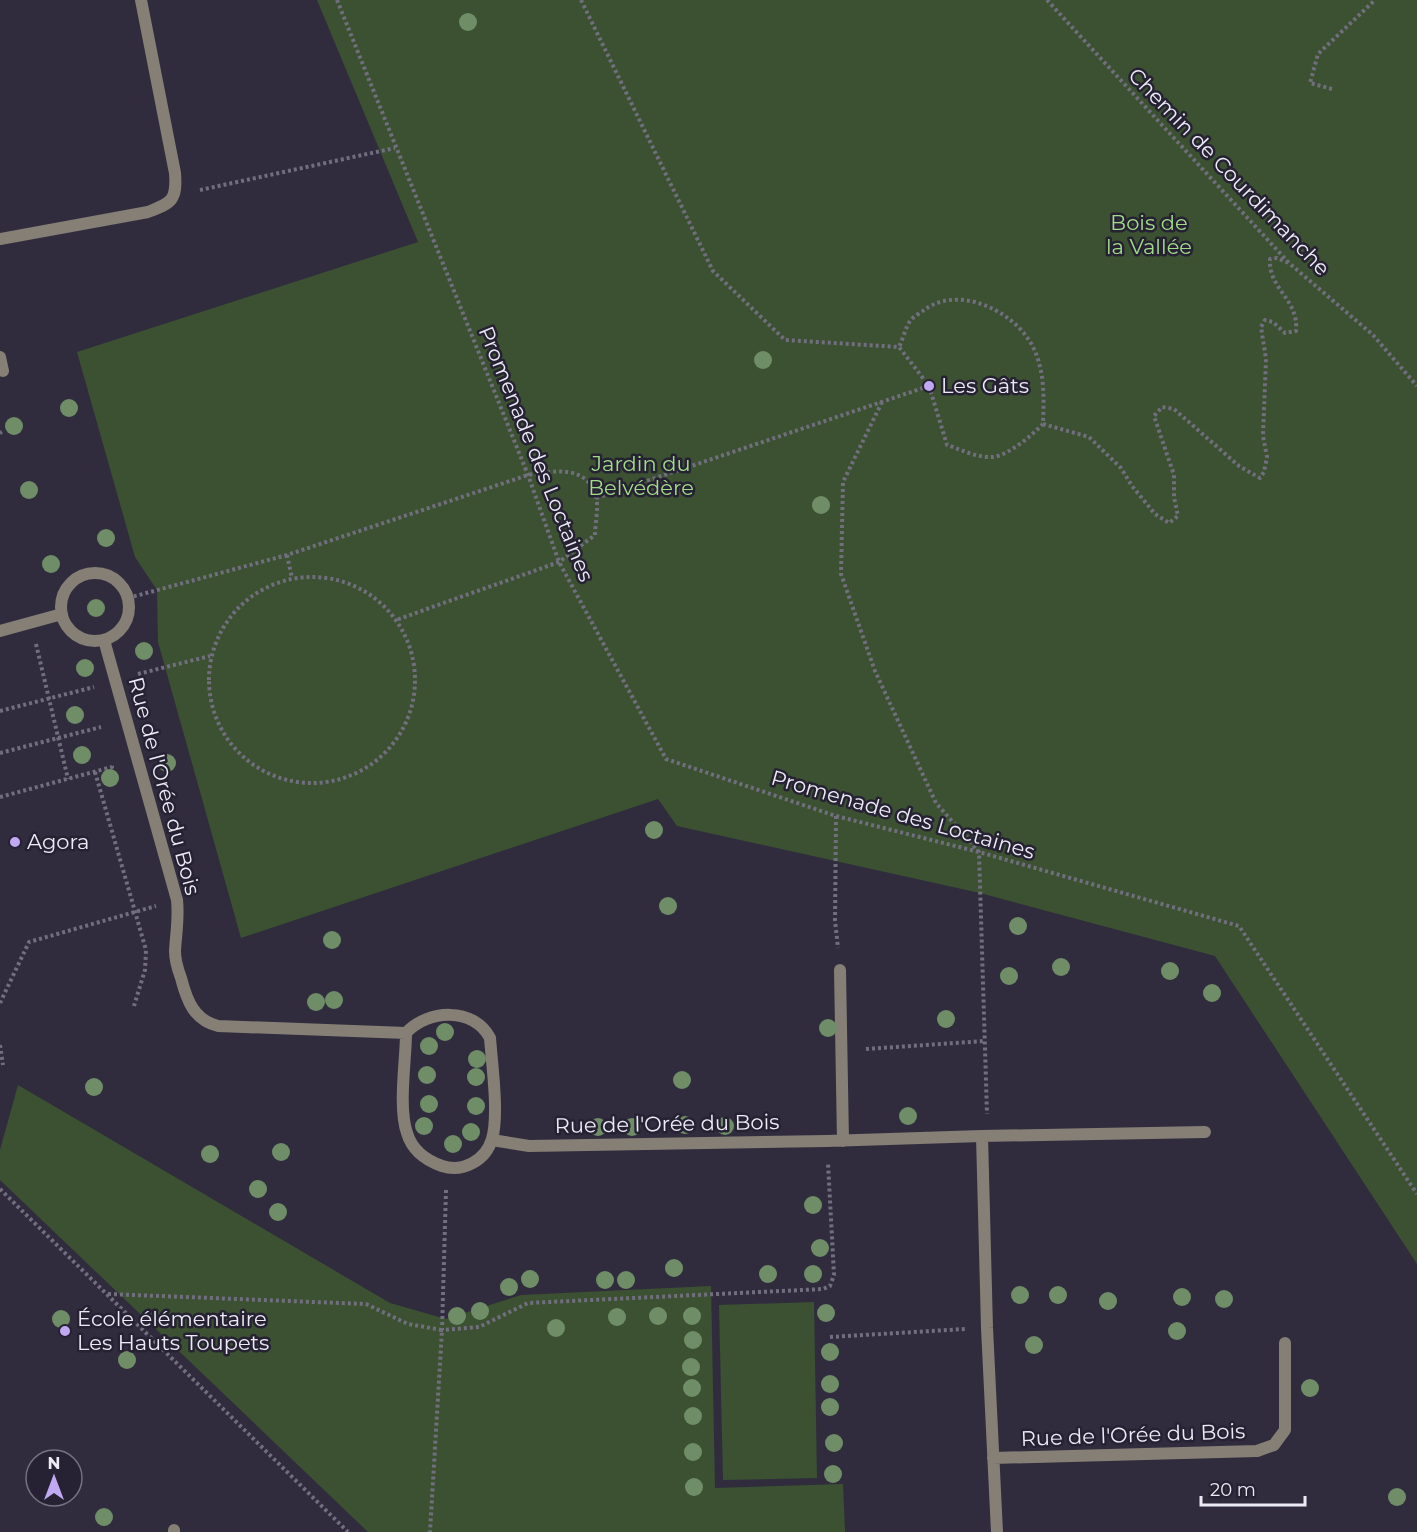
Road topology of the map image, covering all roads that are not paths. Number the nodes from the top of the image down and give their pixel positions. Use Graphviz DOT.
graph roads {
  1 [pos="141,0"];
  2 [pos="0,239"];
  3 [pos="0,357"];
  4 [pos="3,371"];
  5 [pos="62,614"];
  6 [pos="0,631"];
  7 [pos="104,640"];
  8 [pos="840,970"];
  9 [pos="406,1033"];
  10 [pos="1205,1132"];
  11 [pos="985,1136"];
  12 [pos="492,1140"];
  13 [pos="843,1141"];
  14 [pos="1284,1343"];
  15 [pos="993,1458"];
  16 [pos="997,1532"];
  1 -- 2 [label="street"];
  3 -- 4 [label="street"];
  5 -- 6 [label="street"];
  5 -- 7 [label="street"];
  5 -- 7 [label="street"];
  7 -- 9 [label="street, Rue de l'Orée du Bois"];
  8 -- 13 [label="street"];
  9 -- 12 [label="street"];
  9 -- 12 [label="street"];
  10 -- 11 [label="street, Rue de l'Orée du Bois"];
  11 -- 13 [label="street, Rue de l'Orée du Bois"];
  11 -- 15 [label="street, Rue de l'Orée du Bois"];
  12 -- 13 [label="street, Rue de l'Orée du Bois"];
  14 -- 15 [label="street, Rue de l'Orée du Bois"];
  15 -- 16 [label="street, Rue de l'Orée du Bois"];
}
